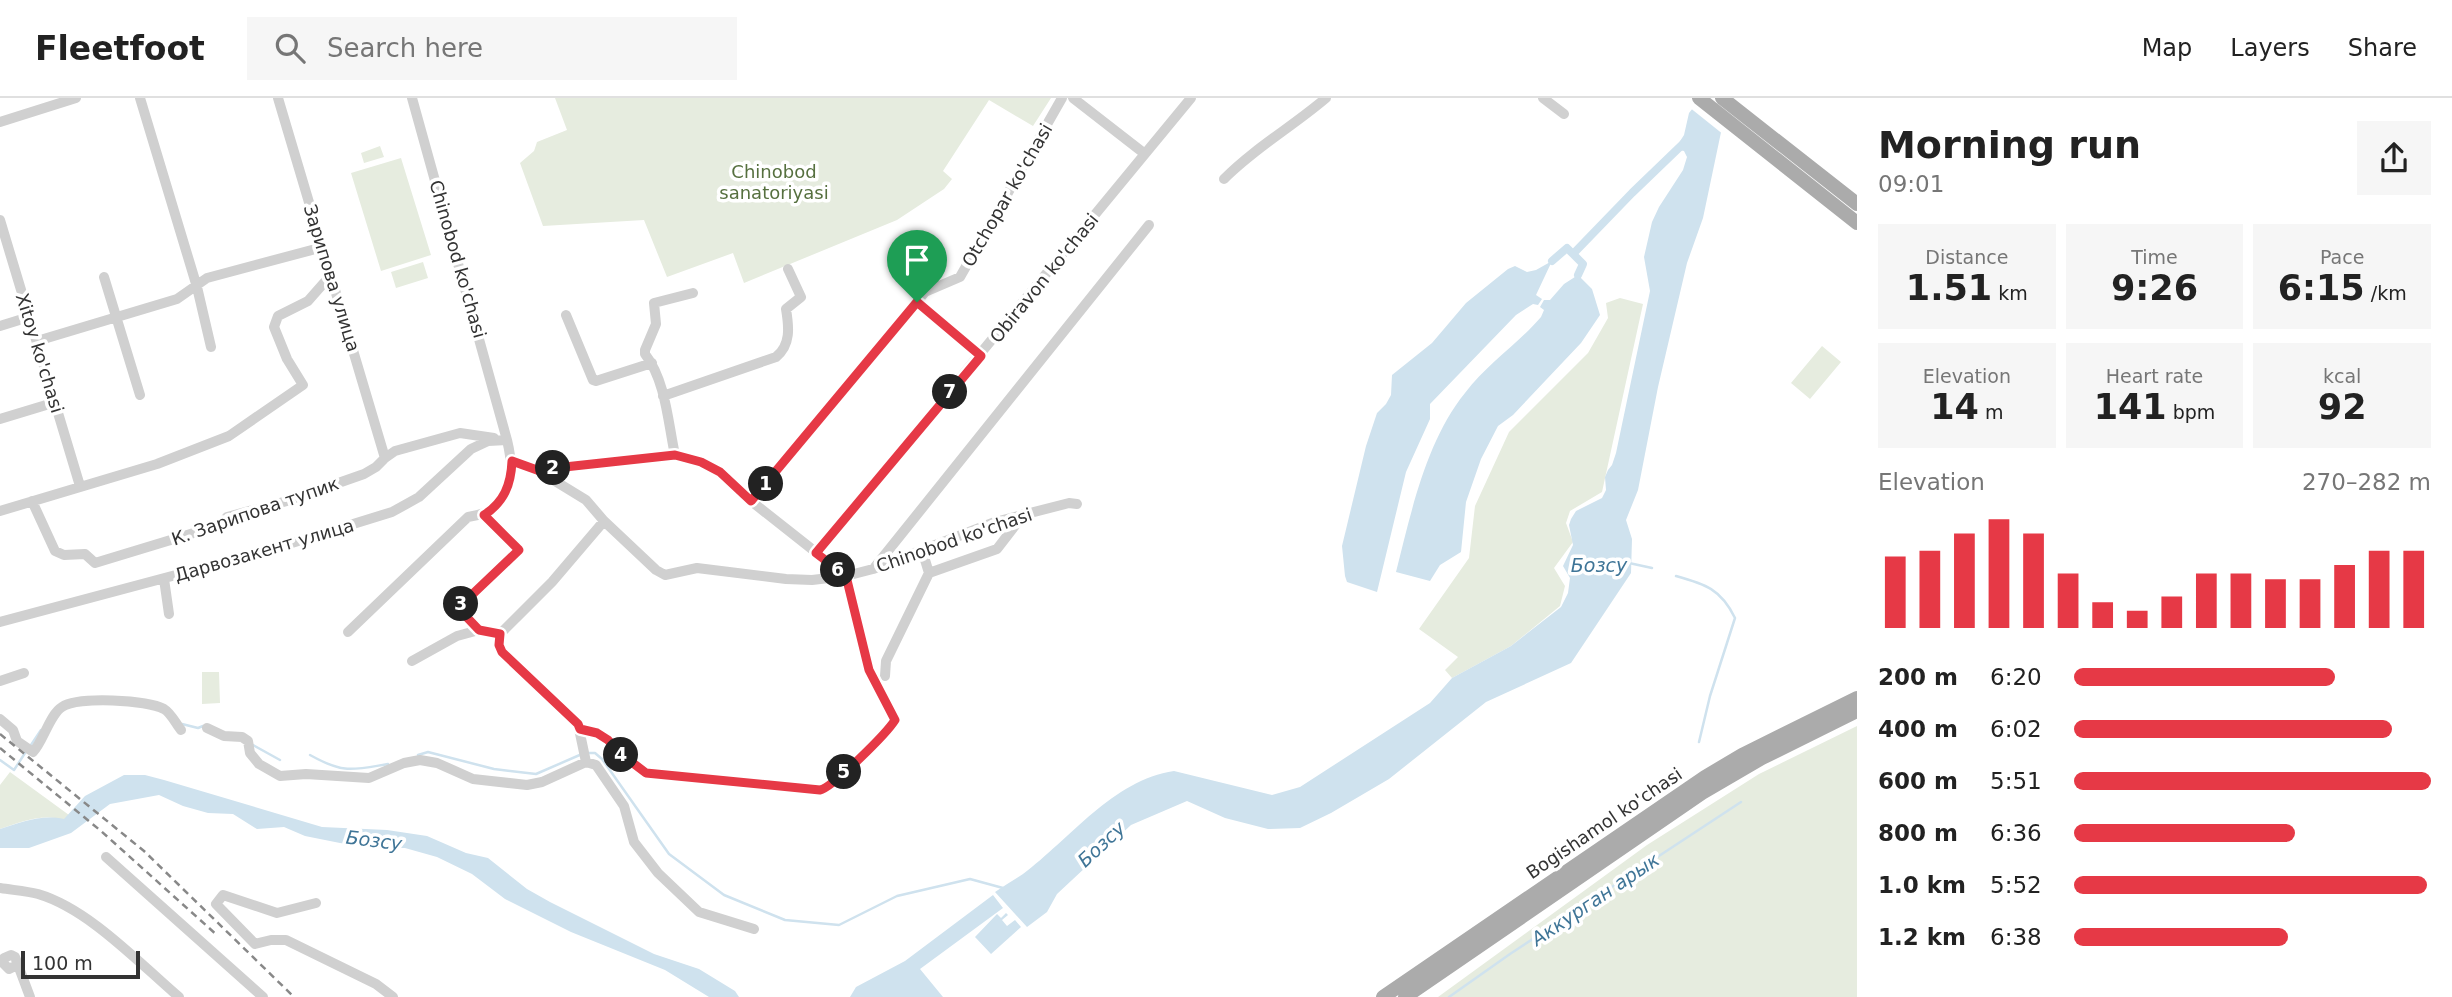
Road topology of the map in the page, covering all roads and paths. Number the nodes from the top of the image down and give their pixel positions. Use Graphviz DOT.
graph roads {
  1 [pos="76,98"];
  2 [pos="140,98"];
  3 [pos="278,98"];
  4 [pos="412,98"];
  5 [pos="1062,98"];
  6 [pos="1073,98"];
  7 [pos="1191,98"];
  8 [pos="1326,98"];
  9 [pos="1543,98"];
  10 [pos="1699,98"];
  11 [pos="1722,98"];
  12 [pos="1564,114"];
  13 [pos="0,122"];
  14 [pos="1754,133"];
  15 [pos="1145,154"];
  16 [pos="1224,179"];
  17 [pos="1857,204"];
  18 [pos="0,222"];
  19 [pos="1857,223"];
  20 [pos="1149,225"];
  21 [pos="323,247"];
  22 [pos="788,269"];
  23 [pos="331,275"];
  24 [pos="104,277"];
  25 [pos="197,287"];
  26 [pos="693,293"];
  27 [pos="917,302"];
  28 [pos="566,315"];
  29 [pos="29,317"];
  30 [pos="116,317"];
  31 [pos="0,326"];
  32 [pos="37,341"];
  33 [pos="211,347"];
  34 [pos="981,356"];
  35 [pos="652,363"];
  36 [pos="140,395"];
  37 [pos="663,396"];
  38 [pos="56,402"];
  39 [pos="0,419"];
  40 [pos="507,440"];
  41 [pos="675,455"];
  42 [pos="385,458"];
  43 [pos="512,461"];
  44 [pos="537,470"];
  45 [pos="80,486"];
  46 [pos="32,501"];
  47 [pos="751,501"];
  48 [pos="1077,504"];
  49 [pos="0,511"];
  50 [pos="1024,514"];
  51 [pos="484,515"];
  52 [pos="604,521"];
  53 [pos="922,550"];
  54 [pos="816,553"];
  55 [pos="873,569"];
  56 [pos="929,573"];
  57 [pos="846,576"];
  58 [pos="164,579"];
  59 [pos="169,614"];
  60 [pos="0,622"];
  61 [pos="479,630"];
  62 [pos="348,632"];
  63 [pos="500,634"];
  64 [pos="412,662"];
  65 [pos="24,673"];
  66 [pos="885,676"];
  67 [pos="0,681"];
  68 [pos="1857,698"];
  69 [pos="1857,710"];
  70 [pos="0,719"];
  71 [pos="207,728"];
  72 [pos="580,729"];
  73 [pos="181,730"];
  74 [pos="1779,742"];
  75 [pos="586,762"];
  76 [pos="106,857"];
  77 [pos="0,888"];
  78 [pos="316,903"];
  79 [pos="754,929"];
  80 [pos="1457,954"];
  81 [pos="17,965"];
  82 [pos="30,997"];
  83 [pos="179,997"];
  84 [pos="263,997"];
  85 [pos="393,997"];
  86 [pos="1383,997"];
  87 [pos="1405,997"];
  1 -- 13 [label="street"];
  2 -- 25 [label="street"];
  3 -- 21 [label="street, Зарипова улица"];
  4 -- 40 [label="street, Chinobod ko'chasi"];
  5 -- 27 [label="street, Otchopar ko'chasi"];
  6 -- 15 [label="street"];
  7 -- 15 [label="street, Obiravon ko'chasi"];
  8 -- 16 [label="street"];
  9 -- 12 [label="street"];
  10 -- 14 [label="main road"];
  11 -- 14 [label="main road"];
  14 -- 17 [label="main road"];
  14 -- 19 [label="main road"];
  15 -- 34 [label="street, Obiravon ko'chasi"];
  18 -- 29 [label="street, Xitoy ko'chasi"];
  20 -- 55 [label="street"];
  21 -- 23 [label="street, Зарипова улица"];
  21 -- 25 [label="street"];
  22 -- 37 [label="street"];
  23 -- 42 [label="street, Зарипова улица"];
  23 -- 45 [label="street"];
  24 -- 30 [label="street"];
  25 -- 30 [label="street"];
  25 -- 33 [label="street"];
  26 -- 35 [label="street"];
  27 -- 34 [label="street"];
  27 -- 47 [label="street, Otchopar ko'chasi"];
  28 -- 35 [label="street"];
  29 -- 31 [label="street"];
  29 -- 32 [label="street, Xitoy ko'chasi"];
  30 -- 32 [label="street"];
  30 -- 36 [label="street"];
  32 -- 38 [label="street, Xitoy ko'chasi"];
  34 -- 54 [label="street, Obiravon ko'chasi"];
  35 -- 37 [label="street"];
  37 -- 41 [label="street"];
  38 -- 39 [label="street"];
  38 -- 45 [label="street, Xitoy ko'chasi"];
  40 -- 42 [label="street, К. Зарипова тупик"];
  40 -- 43 [label="street, Chinobod ko'chasi"];
  40 -- 58 [label="street, Дарвозакент улица"];
  41 -- 44 [label="street"];
  41 -- 47 [label="street"];
  42 -- 46 [label="street, К. Зарипова тупик"];
  43 -- 44 [label="street"];
  43 -- 51 [label="street"];
  44 -- 52 [label="street, Chinobod ko'chasi"];
  45 -- 46 [label="street"];
  46 -- 49 [label="street"];
  47 -- 54 [label="street"];
  48 -- 50 [label="street, Chinobod ko'chasi"];
  50 -- 53 [label="street, Chinobod ko'chasi"];
  50 -- 56 [label="street"];
  51 -- 61 [label="street"];
  51 -- 62 [label="street"];
  52 -- 57 [label="street, Chinobod ko'chasi"];
  52 -- 63 [label="street"];
  53 -- 55 [label="street, Chinobod ko'chasi"];
  53 -- 56 [label="street"];
  54 -- 57 [label="street"];
  55 -- 57 [label="street, Chinobod ko'chasi"];
  56 -- 66 [label="street"];
  57 -- 72 [label="street"];
  58 -- 59 [label="street"];
  58 -- 60 [label="street, Дарвозакент улица"];
  61 -- 63 [label="street"];
  61 -- 64 [label="street"];
  63 -- 72 [label="street"];
  65 -- 67 [label="street"];
  68 -- 74 [label="main road, Bogishamol ko'chasi"];
  69 -- 74 [label="main road, Bogishamol ko'chasi"];
  70 -- 73 [label="street"];
  71 -- 75 [label="street"];
  72 -- 75 [label="street"];
  74 -- 80 [label="main road, Bogishamol ko'chasi"];
  75 -- 79 [label="street"];
  76 -- 84 [label="street"];
  77 -- 83 [label="street"];
  78 -- 85 [label="street"];
  80 -- 86 [label="main road, Bogishamol ko'chasi"];
  80 -- 87 [label="main road, Bogishamol ko'chasi"];
  81 -- 82 [label="street"];
}
